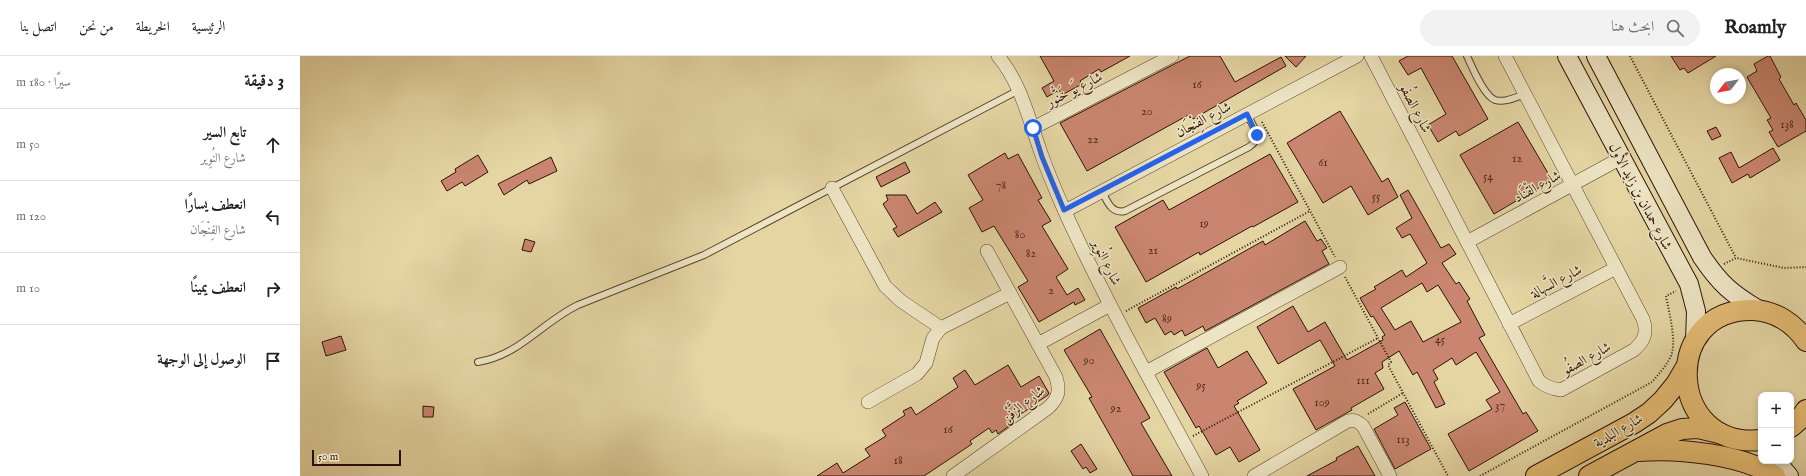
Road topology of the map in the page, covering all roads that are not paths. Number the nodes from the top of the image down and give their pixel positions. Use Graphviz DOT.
graph roads {
  1 [pos="998,56"];
  2 [pos="1172,56"];
  3 [pos="1357,56"];
  4 [pos="1371,56"];
  5 [pos="1467,56"];
  6 [pos="1505,56"];
  7 [pos="1567,56"];
  8 [pos="1596,56"];
  9 [pos="1018,90"];
  10 [pos="1526,94"];
  11 [pos="1251,112"];
  12 [pos="1033,128"];
  13 [pos="1621,158"];
  14 [pos="1573,184"];
  15 [pos="832,188"];
  16 [pos="1102,191"];
  17 [pos="1064,210"];
  18 [pos="1467,242"];
  19 [pos="987,251"];
  20 [pos="1340,267"];
  21 [pos="1616,268"];
  22 [pos="1010,293"];
  23 [pos="1759,310"];
  24 [pos="1113,311"];
  25 [pos="1786,320"];
  26 [pos="1806,322"];
  27 [pos="1509,324"];
  28 [pos="941,328"];
  29 [pos="1695,341"];
  30 [pos="1806,341"];
  31 [pos="1038,344"];
  32 [pos="478,362"];
  33 [pos="1686,367"];
  34 [pos="1146,372"];
  35 [pos="868,402"];
  36 [pos="1806,410"];
  37 [pos="1794,424"];
  38 [pos="1722,434"];
  39 [pos="1756,443"];
  40 [pos="1634,451"];
  41 [pos="1779,464"];
  42 [pos="953,476"];
  43 [pos="1202,476"];
  44 [pos="1254,476"];
  45 [pos="1390,476"];
  46 [pos="1536,476"];
  47 [pos="1589,476"];
  48 [pos="1775,476"];
  49 [pos="1789,476"];
  1 -- 9 [label="street, شارع النُوِير"];
  2 -- 12 [label="street, شارع يَو خَنُّور"];
  3 -- 11 [label="street, شارع الفِنْجَان"];
  4 -- 18 [label="street, شارع الصفُو"];
  5 -- 10 [label="lane"];
  6 -- 10 [label="street, شارع الصفُو"];
  7 -- 13 [label="main road, شارع حمدان بن زايد الأول"];
  8 -- 23 [label="main road, شارع حمدان بن زايد الأول"];
  9 -- 12 [label="street, شارع النُوِير"];
  9 -- 15 [label="lane"];
  10 -- 14 [label="street, شارع الصفُو"];
  11 -- 16 [label="street, شارع الفِنْجَان"];
  11 -- 16 [label="lane"];
  12 -- 17 [label="street, شارع النُوِير"];
  13 -- 14 [label="street, شارع القْنَاد"];
  13 -- 29 [label="main road, شارع حمدان بن زايد الأول"];
  14 -- 18 [label="street, شارع القْنَاد"];
  14 -- 21 [label="street, شارع الصفُو"];
  15 -- 28 [label="street"];
  15 -- 32 [label="lane"];
  16 -- 17 [label="street, شارع الفِنْجَان"];
  17 -- 24 [label="street, شارع النُوِير"];
  18 -- 27 [label="street, شارع الصفُو"];
  19 -- 22 [label="street, شارع الزَّفْن"];
  20 -- 34 [label="street"];
  21 -- 27 [label="street, شارع السَّهالة"];
  21 -- 27 [label="street, شارع الصفُو"];
  22 -- 28 [label="street"];
  22 -- 31 [label="street, شارع الزَّفْن"];
  23 -- 25 [label="main road"];
  23 -- 29 [label="main road"];
  24 -- 31 [label="street"];
  24 -- 34 [label="street, شارع النُوِير"];
  25 -- 26 [label="main road"];
  25 -- 30 [label="main road"];
  28 -- 35 [label="street"];
  29 -- 33 [label="main road"];
  31 -- 42 [label="street, شارع الزَّفْن"];
  33 -- 38 [label="main road"];
  33 -- 46 [label="main road, شارع البلدية"];
  34 -- 43 [label="street, شارع النُوِير"];
  36 -- 37 [label="main road"];
  38 -- 39 [label="main road, شارع البلدية"];
  38 -- 40 [label="main road, شارع البلدية"];
  40 -- 47 [label="main road, شارع البلدية"];
  40 -- 48 [label="main road"];
  41 -- 49 [label="main road"];
  44 -- 45 [label="street"];
}
